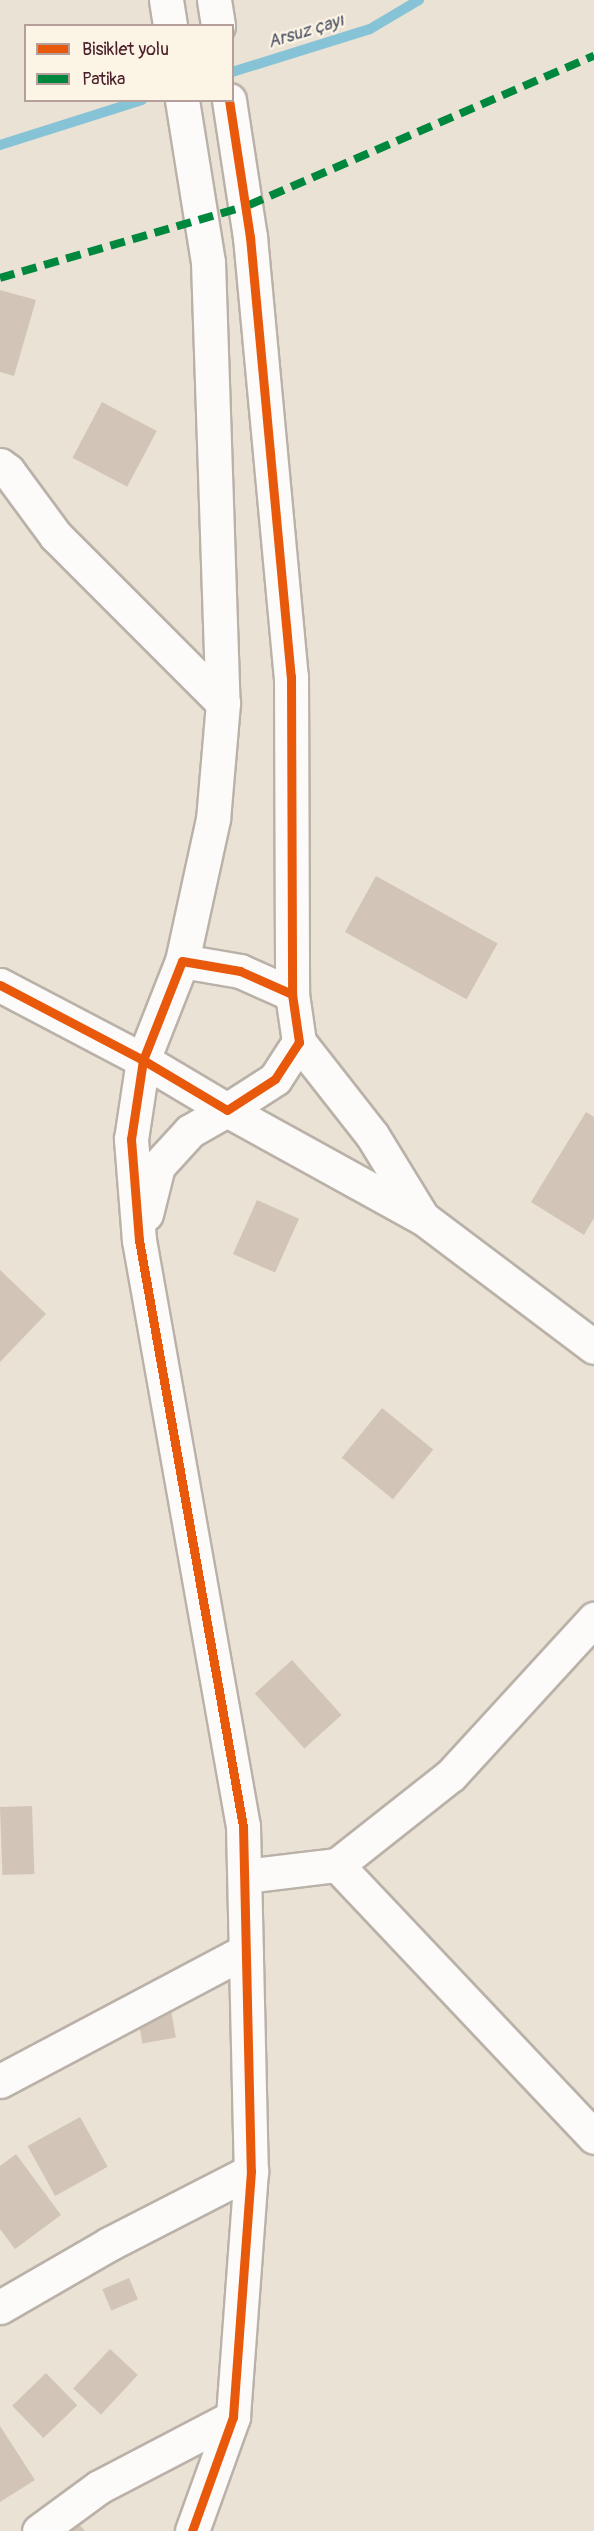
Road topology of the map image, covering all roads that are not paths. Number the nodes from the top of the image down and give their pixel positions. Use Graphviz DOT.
graph roads {
  1 [pos="166,0"];
  2 [pos="214,0"];
  3 [pos="170,24"];
  4 [pos="218,24"];
  5 [pos="182,102"];
  6 [pos="229,102"];
  7 [pos="0,465"];
  8 [pos="223,703"];
  9 [pos="183,961"];
  10 [pos="0,986"];
  11 [pos="292,994"];
  12 [pos="299,1042"];
  13 [pos="143,1060"];
  14 [pos="227,1110"];
  15 [pos="423,1218"];
  16 [pos="140,1240"];
  17 [pos="594,1347"];
  18 [pos="594,1619"];
  19 [pos="337,1865"];
  20 [pos="245,1876"];
  21 [pos="246,1951"];
  22 [pos="0,2081"];
  23 [pos="594,2137"];
  24 [pos="251,2171"];
  25 [pos="0,2307"];
  26 [pos="233,2417"];
  27 [pos="39,2531"];
  28 [pos="192,2531"];
  1 -- 3 [label="street"];
  2 -- 4 [label="street"];
  5 -- 8 [label="street"];
  6 -- 11 [label="street"];
  7 -- 8 [label="street"];
  8 -- 9 [label="street"];
  9 -- 11 [label="street"];
  9 -- 13 [label="street"];
  10 -- 13 [label="street"];
  11 -- 12 [label="street"];
  12 -- 14 [label="street"];
  12 -- 15 [label="street"];
  13 -- 14 [label="street"];
  13 -- 16 [label="street"];
  14 -- 15 [label="street"];
  14 -- 16 [label="street"];
  15 -- 17 [label="street"];
  16 -- 20 [label="street"];
  18 -- 19 [label="street"];
  19 -- 20 [label="street"];
  19 -- 23 [label="street"];
  20 -- 21 [label="street"];
  21 -- 22 [label="street"];
  21 -- 24 [label="street"];
  24 -- 25 [label="street"];
  24 -- 26 [label="street"];
  26 -- 27 [label="street"];
  26 -- 28 [label="street"];
}
